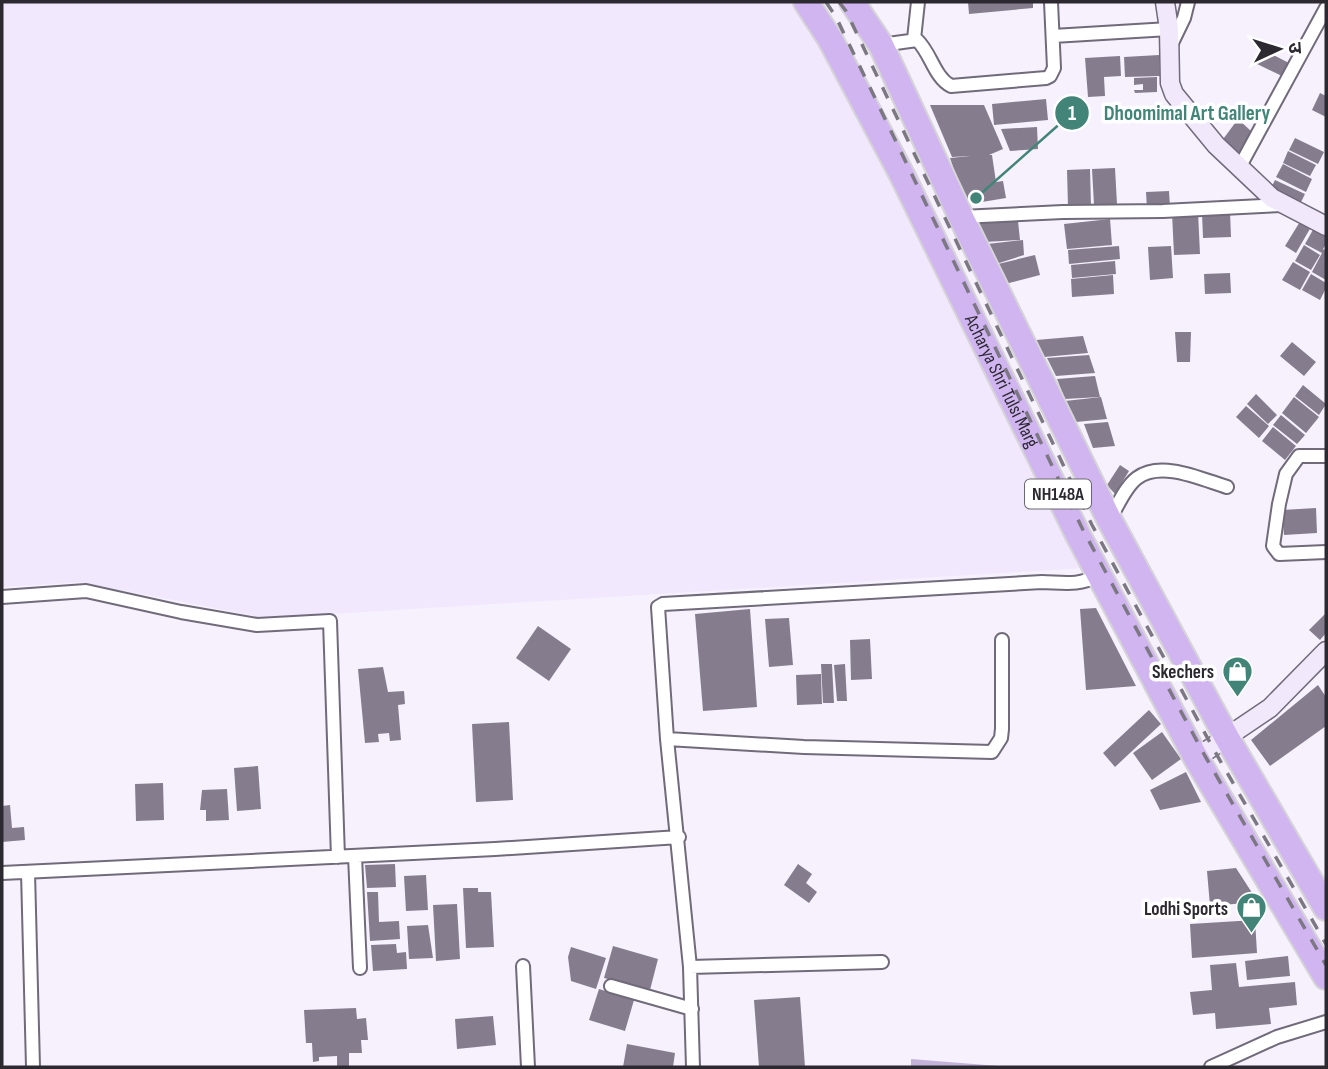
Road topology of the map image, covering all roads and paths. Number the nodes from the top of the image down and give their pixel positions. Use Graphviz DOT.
graph roads {
  1 [pos="806,2"];
  2 [pos="852,2"];
  3 [pos="918,2"];
  4 [pos="1051,2"];
  5 [pos="1165,2"];
  6 [pos="1188,2"];
  7 [pos="1326,8"];
  8 [pos="1053,36"];
  9 [pos="1170,38"];
  10 [pos="914,40"];
  11 [pos="881,45"];
  12 [pos="1239,168"];
  13 [pos="1282,205"];
  14 [pos="961,217"];
  15 [pos="1326,226"];
  16 [pos="1326,456"];
  17 [pos="1227,487"];
  18 [pos="1109,519"];
  19 [pos="1326,552"];
  20 [pos="1100,575"];
  21 [pos="2,597"];
  22 [pos="1002,640"];
  23 [pos="1326,651"];
  24 [pos="667,738"];
  25 [pos="1227,738"];
  26 [pos="1196,758"];
  27 [pos="678,837"];
  28 [pos="355,856"];
  29 [pos="338,857"];
  30 [pos="28,872"];
  31 [pos="2,873"];
  32 [pos="1326,908"];
  33 [pos="882,962"];
  34 [pos="523,966"];
  35 [pos="690,967"];
  36 [pos="360,968"];
  37 [pos="1326,977"];
  38 [pos="611,986"];
  39 [pos="692,1009"];
  40 [pos="1326,1022"];
  41 [pos="33,1067"];
  42 [pos="528,1067"];
  43 [pos="693,1067"];
  44 [pos="1211,1067"];
  1 -- 20 [label="highway, Acharya Shri Tulsi Marg / NH148A"];
  2 -- 11 [label="highway, Acharya Shri Tulsi Marg / NH148A"];
  3 -- 10 [label="street"];
  4 -- 8 [label="street"];
  5 -- 9 [label="street"];
  6 -- 9 [label="street"];
  7 -- 12 [label="street"];
  8 -- 9 [label="street"];
  8 -- 10 [label="street"];
  9 -- 12 [label="street"];
  10 -- 11 [label="street"];
  11 -- 14 [label="highway, Acharya Shri Tulsi Marg / NH148A"];
  12 -- 13 [label="street"];
  13 -- 14 [label="street"];
  13 -- 15 [label="street"];
  14 -- 18 [label="highway, Acharya Shri Tulsi Marg / NH148A"];
  16 -- 19 [label="street"];
  17 -- 18 [label="street"];
  18 -- 25 [label="highway, Acharya Shri Tulsi Marg / NH148A"];
  20 -- 24 [label="street"];
  20 -- 26 [label="highway, Acharya Shri Tulsi Marg / NH148A"];
  21 -- 29 [label="street"];
  22 -- 24 [label="street"];
  23 -- 25 [label="street"];
  24 -- 27 [label="street"];
  25 -- 26 [label="street"];
  25 -- 32 [label="highway, Acharya Shri Tulsi Marg / NH148A"];
  26 -- 37 [label="highway, Acharya Shri Tulsi Marg / NH148A"];
  27 -- 28 [label="street"];
  27 -- 35 [label="street"];
  28 -- 29 [label="street"];
  28 -- 36 [label="street"];
  29 -- 30 [label="street"];
  30 -- 31 [label="street"];
  30 -- 41 [label="street"];
  33 -- 35 [label="street"];
  34 -- 42 [label="street"];
  35 -- 39 [label="street"];
  38 -- 39 [label="street"];
  39 -- 43 [label="street"];
  40 -- 44 [label="street"];
}
